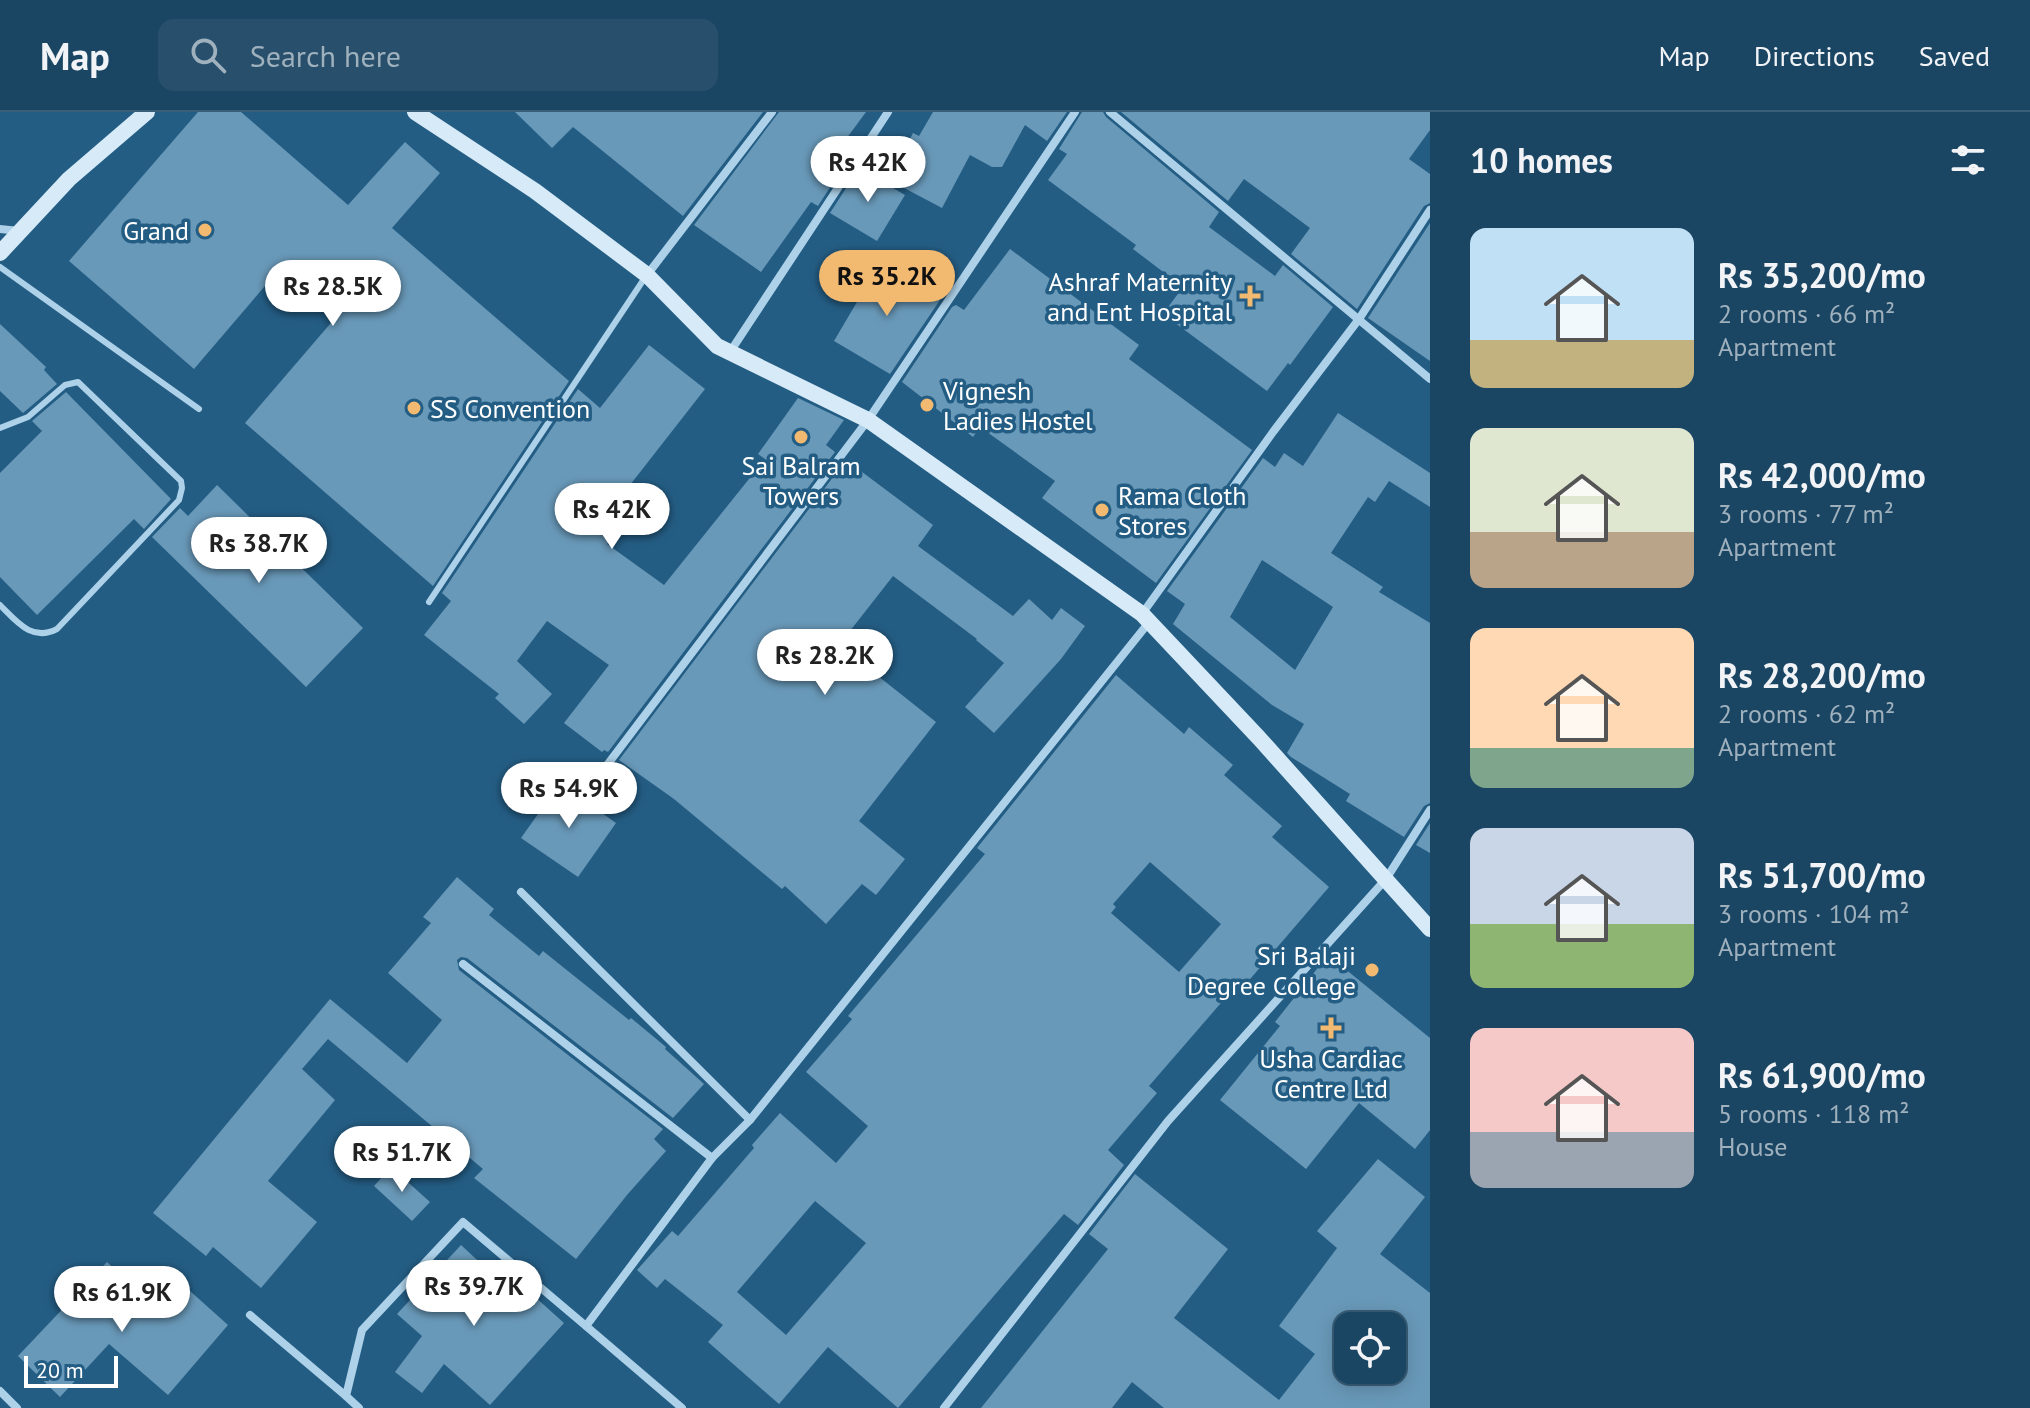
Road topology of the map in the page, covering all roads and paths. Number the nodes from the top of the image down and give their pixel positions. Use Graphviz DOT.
graph roads {
  1 [pos="147,112"];
  2 [pos="415,112"];
  3 [pos="772,112"];
  4 [pos="888,112"];
  5 [pos="1075,112"];
  6 [pos="1110,112"];
  7 [pos="1430,210"];
  8 [pos="0,229"];
  9 [pos="21,231"];
  10 [pos="0,253"];
  11 [pos="0,267"];
  12 [pos="647,275"];
  13 [pos="1359,319"];
  14 [pos="730,352"];
  15 [pos="1430,379"];
  16 [pos="199,409"];
  17 [pos="868,420"];
  18 [pos="0,428"];
  19 [pos="429,602"];
  20 [pos="0,605"];
  21 [pos="1146,618"];
  22 [pos="595,781"];
  23 [pos="1430,810"];
  24 [pos="1386,879"];
  25 [pos="521,892"];
  26 [pos="1430,929"];
  27 [pos="463,964"];
  28 [pos="750,1120"];
  29 [pos="712,1158"];
  30 [pos="250,1315"];
  31 [pos="586,1326"];
  32 [pos="0,1391"];
  33 [pos="346,1396"];
  34 [pos="17,1408"];
  35 [pos="359,1408"];
  36 [pos="682,1408"];
  37 [pos="944,1408"];
  1 -- 9 [label="street"];
  2 -- 12 [label="street"];
  3 -- 12 [label="street"];
  4 -- 14 [label="street"];
  5 -- 17 [label="street"];
  6 -- 13 [label="street"];
  7 -- 13 [label="street"];
  8 -- 9 [label="street"];
  9 -- 10 [label="street"];
  11 -- 16 [label="lane"];
  12 -- 14 [label="street"];
  12 -- 19 [label="lane"];
  13 -- 15 [label="street"];
  13 -- 21 [label="street"];
  14 -- 17 [label="street"];
  17 -- 21 [label="street"];
  17 -- 22 [label="street"];
  18 -- 20 [label="lane"];
  21 -- 24 [label="street"];
  21 -- 28 [label="street"];
  23 -- 24 [label="street"];
  24 -- 26 [label="street"];
  24 -- 37 [label="street"];
  25 -- 28 [label="street"];
  27 -- 29 [label="street"];
  28 -- 29 [label="street"];
  29 -- 31 [label="street"];
  30 -- 33 [label="street"];
  31 -- 33 [label="street"];
  31 -- 36 [label="street"];
  32 -- 34 [label="street"];
  33 -- 35 [label="street"];
}
